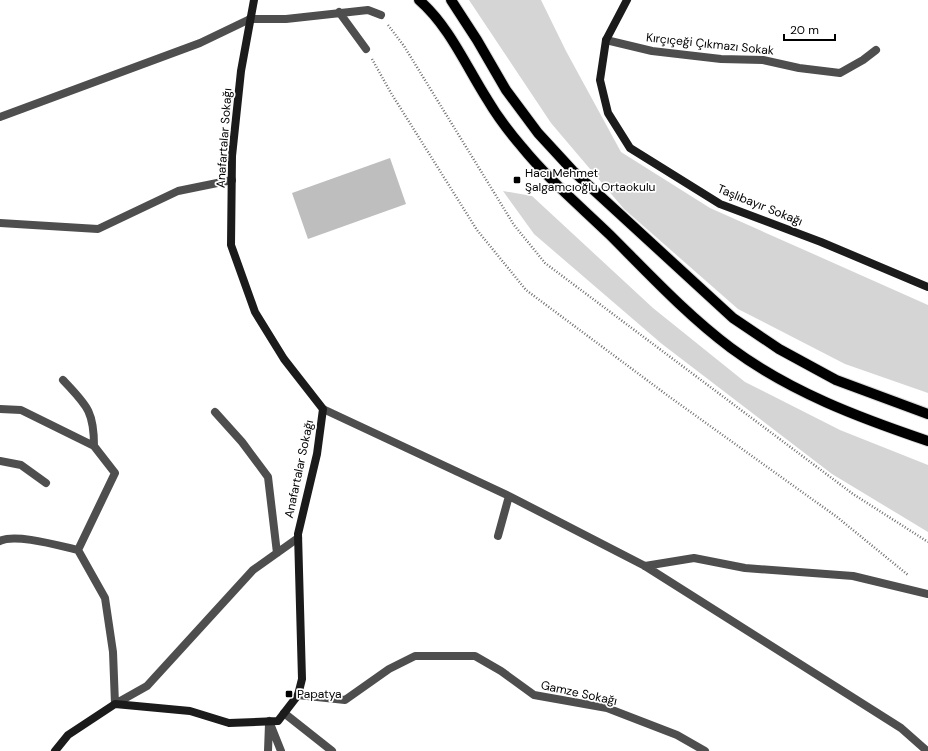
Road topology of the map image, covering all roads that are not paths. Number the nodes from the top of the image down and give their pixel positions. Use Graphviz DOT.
graph roads {
  1 [pos="254,0"];
  2 [pos="419,0"];
  3 [pos="450,0"];
  4 [pos="627,0"];
  5 [pos="339,12"];
  6 [pos="381,15"];
  7 [pos="250,19"];
  8 [pos="606,40"];
  9 [pos="366,49"];
  10 [pos="876,50"];
  11 [pos="0,117"];
  12 [pos="232,180"];
  13 [pos="0,223"];
  14 [pos="928,287"];
  15 [pos="63,380"];
  16 [pos="0,409"];
  17 [pos="323,409"];
  18 [pos="215,412"];
  19 [pos="928,414"];
  20 [pos="928,441"];
  21 [pos="94,446"];
  22 [pos="0,461"];
  23 [pos="46,483"];
  24 [pos="509,496"];
  25 [pos="498,536"];
  26 [pos="298,538"];
  27 [pos="0,541"];
  28 [pos="78,550"];
  29 [pos="277,553"];
  30 [pos="645,566"];
  31 [pos="928,594"];
  32 [pos="298,695"];
  33 [pos="114,704"];
  34 [pos="284,713"];
  35 [pos="269,722"];
  36 [pos="55,751"];
  37 [pos="268,751"];
  38 [pos="281,751"];
  39 [pos="332,751"];
  40 [pos="705,751"];
  41 [pos="928,751"];
  1 -- 7 [label="main road, Anafartalar Sokağı"];
  2 -- 20 [label="main road"];
  3 -- 19 [label="main road"];
  4 -- 8 [label="main road, Taşlıbayır Sokağı"];
  5 -- 6 [label="street"];
  5 -- 7 [label="street"];
  5 -- 9 [label="street"];
  7 -- 11 [label="street"];
  7 -- 12 [label="main road, Anafartalar Sokağı"];
  8 -- 10 [label="street, Kırçıçeği Çıkmazı Sokak"];
  8 -- 14 [label="main road, Taşlıbayır Sokağı"];
  12 -- 13 [label="street"];
  12 -- 17 [label="main road, Anafartalar Sokağı"];
  15 -- 21 [label="street"];
  16 -- 21 [label="street"];
  17 -- 24 [label="street"];
  17 -- 26 [label="main road, Anafartalar Sokağı"];
  18 -- 29 [label="street"];
  21 -- 28 [label="street"];
  22 -- 23 [label="street"];
  24 -- 25 [label="street"];
  24 -- 30 [label="street"];
  26 -- 29 [label="street"];
  26 -- 32 [label="main road, Anafartalar Sokağı"];
  27 -- 28 [label="street"];
  28 -- 33 [label="street"];
  29 -- 33 [label="street"];
  30 -- 31 [label="street"];
  30 -- 41 [label="street"];
  32 -- 34 [label="main road, Anafartalar Sokağı"];
  32 -- 40 [label="street, Gamze Sokağı"];
  33 -- 35 [label="main road, Anafartalar Sokağı"];
  33 -- 36 [label="main road"];
  34 -- 35 [label="main road, Anafartalar Sokağı"];
  34 -- 39 [label="street"];
  35 -- 37 [label="street"];
  35 -- 38 [label="street"];
}
